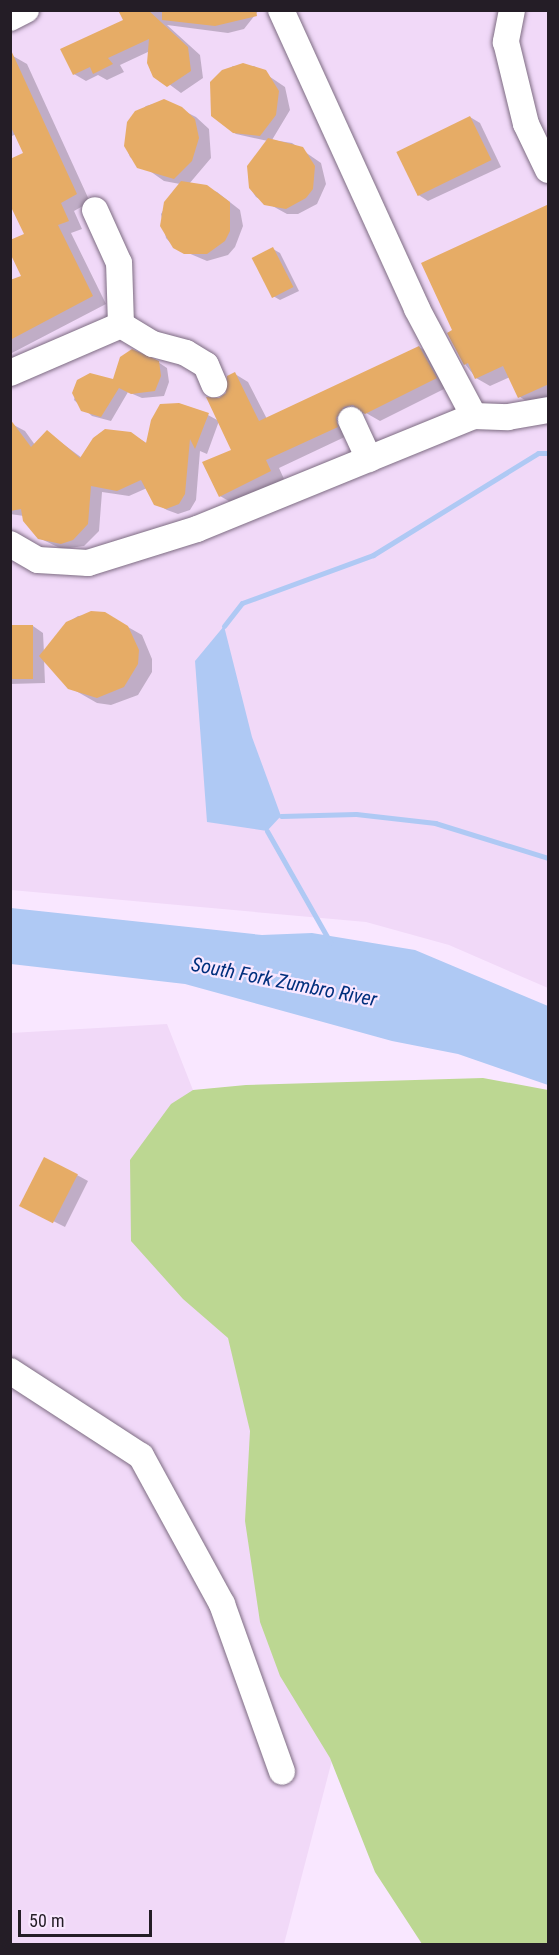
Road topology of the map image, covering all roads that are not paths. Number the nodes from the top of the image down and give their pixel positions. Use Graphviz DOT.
graph roads {
  1 [pos="26,10"];
  2 [pos="281,10"];
  3 [pos="512,10"];
  4 [pos="10,18"];
  5 [pos="549,170"];
  6 [pos="95,210"];
  7 [pos="121,325"];
  8 [pos="10,373"];
  9 [pos="214,384"];
  10 [pos="549,410"];
  11 [pos="474,416"];
  12 [pos="351,420"];
  13 [pos="369,459"];
  14 [pos="10,544"];
  15 [pos="10,1371"];
  16 [pos="282,1772"];
  1 -- 4 [label="lane"];
  2 -- 11 [label="lane"];
  3 -- 5 [label="lane"];
  6 -- 7 [label="lane"];
  7 -- 8 [label="lane"];
  7 -- 9 [label="lane"];
  10 -- 11 [label="lane"];
  11 -- 13 [label="lane"];
  12 -- 13 [label="lane"];
  13 -- 14 [label="lane"];
  15 -- 16 [label="lane"];
}
